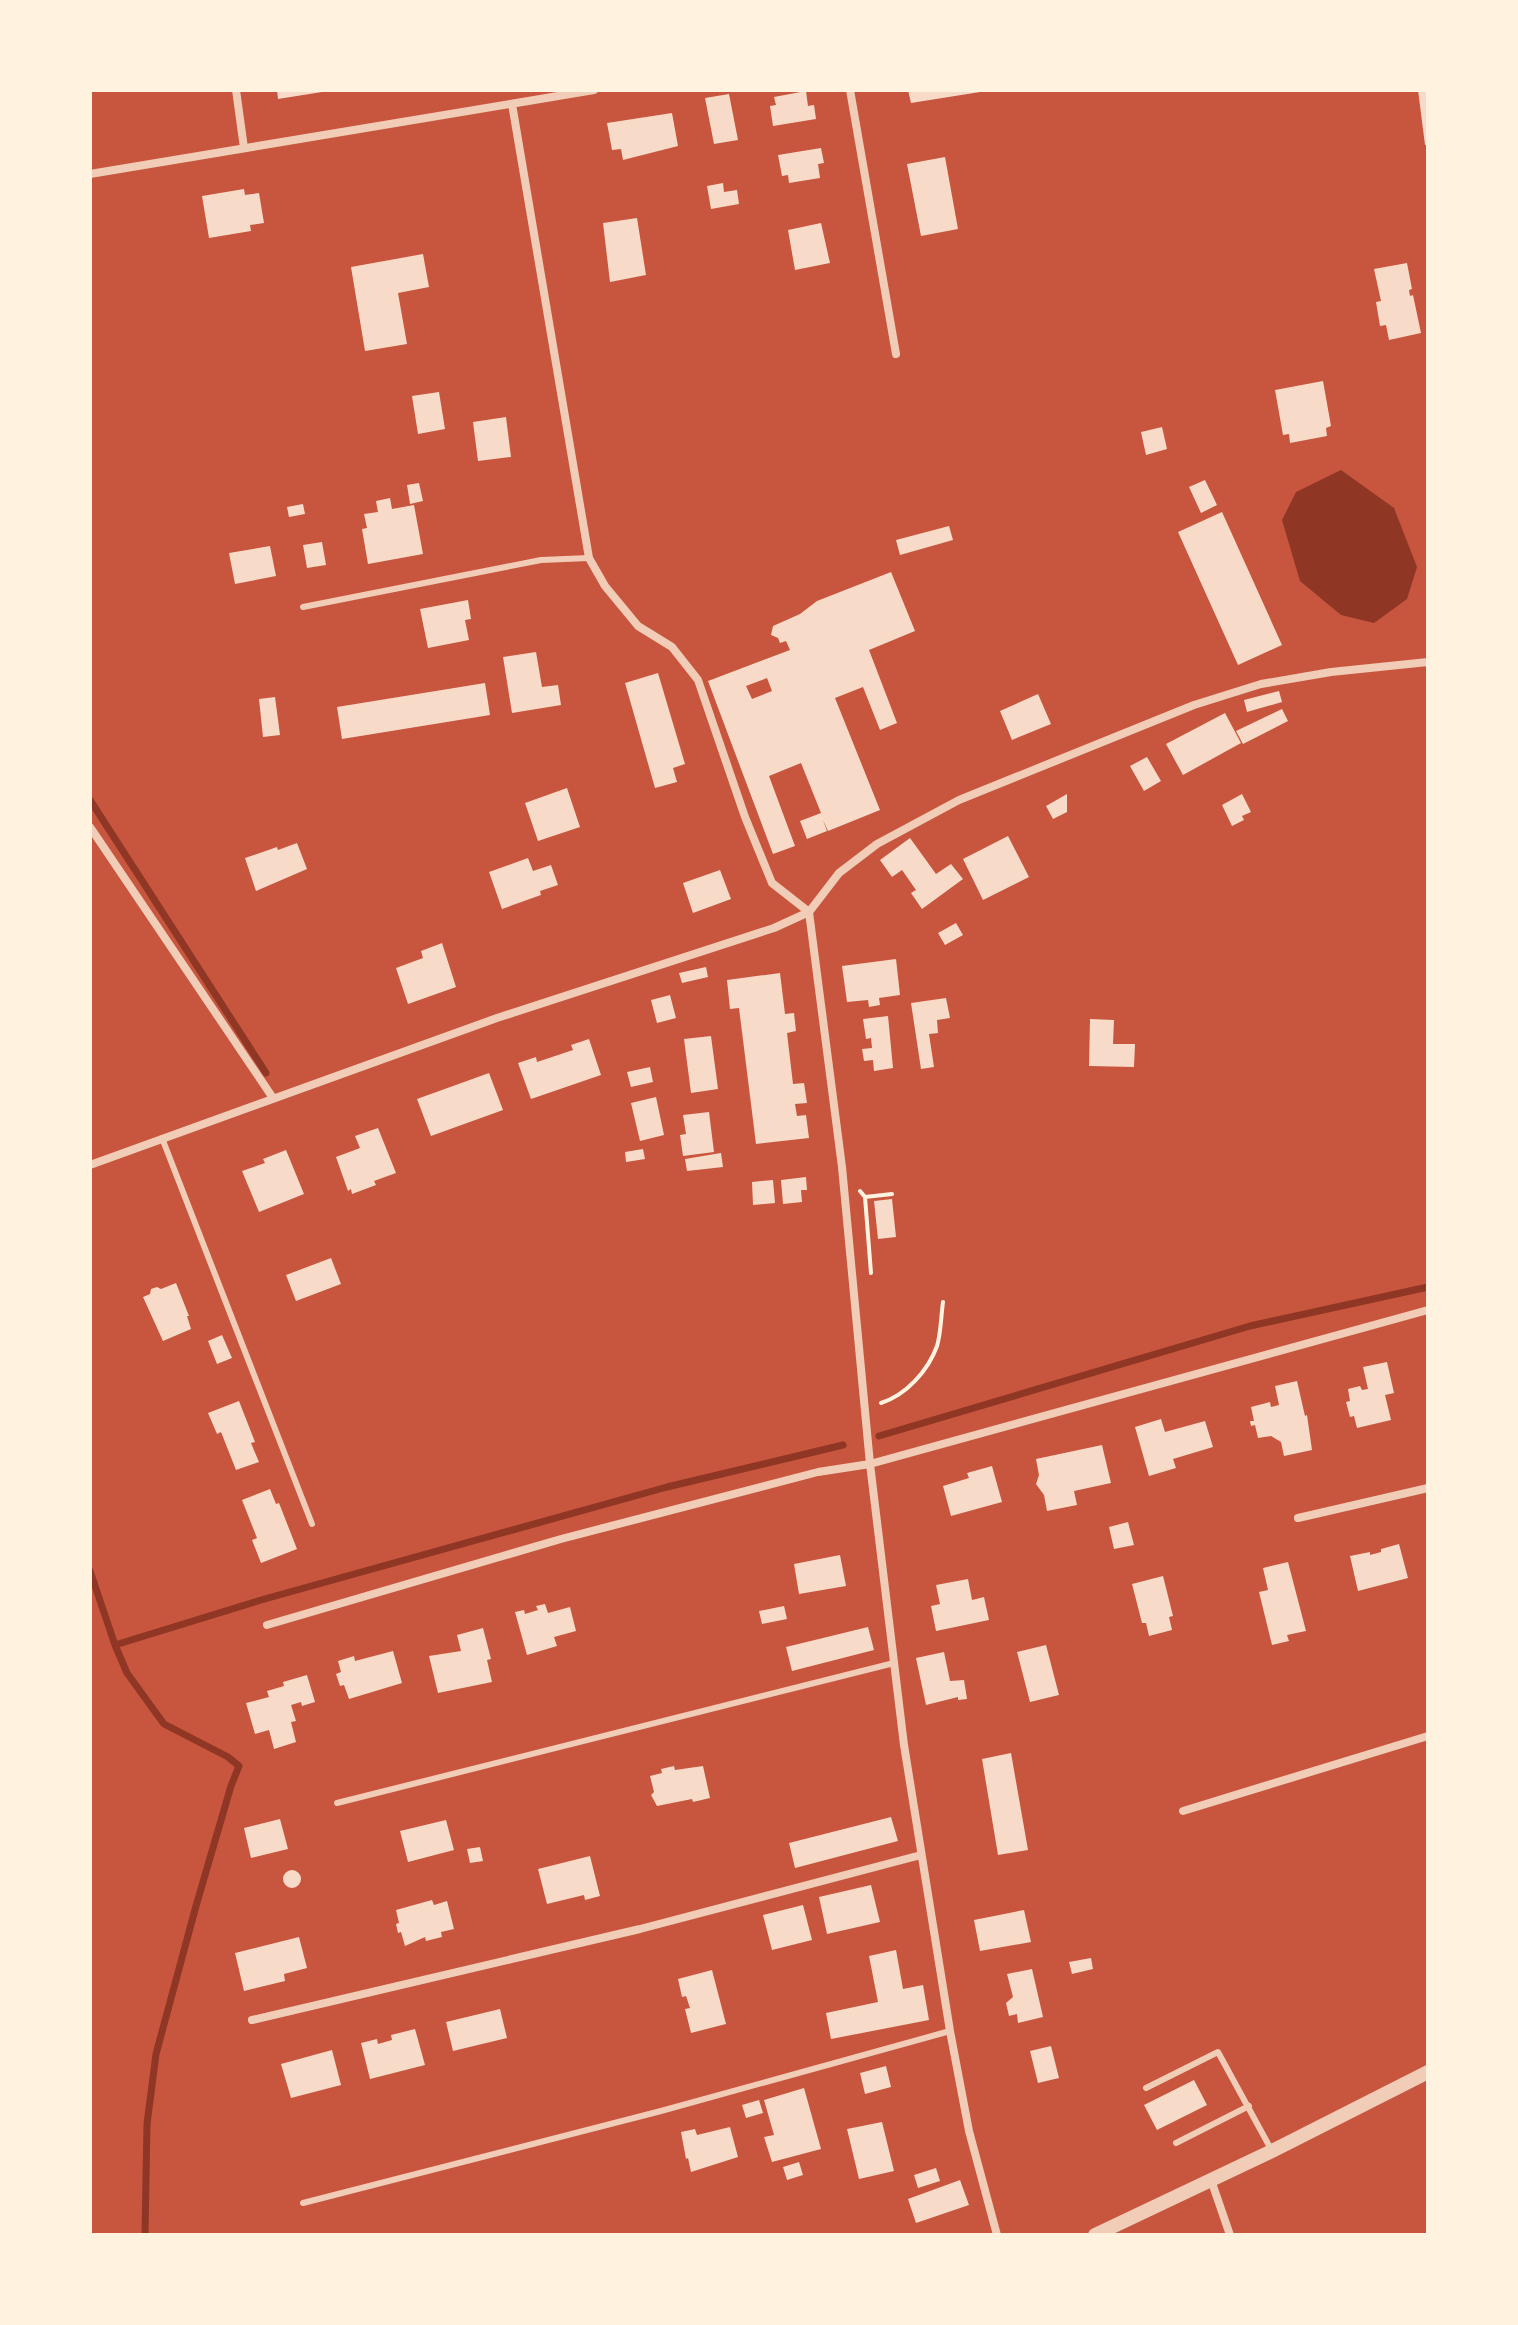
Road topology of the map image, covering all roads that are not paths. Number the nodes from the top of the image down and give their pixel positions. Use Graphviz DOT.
graph roads {
  1 [pos="236,90"];
  2 [pos="594,90"];
  3 [pos="850,90"];
  4 [pos="512,104"];
  5 [pos="244,148"];
  6 [pos="90,174"];
  7 [pos="896,354"];
  8 [pos="589,558"];
  9 [pos="303,607"];
  10 [pos="1428,662"];
  11 [pos="90,827"];
  12 [pos="809,912"];
  13 [pos="273,1098"];
  14 [pos="162,1138"];
  15 [pos="90,1165"];
  16 [pos="1428,1310"];
  17 [pos="870,1464"];
  18 [pos="1428,1488"];
  19 [pos="1298,1518"];
  20 [pos="312,1524"];
  21 [pos="267,1625"];
  22 [pos="894,1663"];
  23 [pos="1428,1736"];
  24 [pos="337,1803"];
  25 [pos="1183,1811"];
  26 [pos="921,1855"];
  27 [pos="252,2020"];
  28 [pos="950,2031"];
  29 [pos="1428,2072"];
  30 [pos="1146,2088"];
  31 [pos="1249,2106"];
  32 [pos="1176,2143"];
  33 [pos="1272,2151"];
  34 [pos="1211,2180"];
  35 [pos="303,2203"];
  36 [pos="997,2235"];
  37 [pos="1095,2235"];
  38 [pos="1230,2235"];
  1 -- 5 [label="street"];
  2 -- 4 [label="street"];
  3 -- 7 [label="street"];
  4 -- 5 [label="street"];
  4 -- 8 [label="street"];
  5 -- 6 [label="street"];
  8 -- 9 [label="lane"];
  8 -- 12 [label="street"];
  10 -- 12 [label="street"];
  11 -- 13 [label="street"];
  12 -- 13 [label="street"];
  12 -- 17 [label="street"];
  13 -- 14 [label="street"];
  14 -- 15 [label="street"];
  14 -- 20 [label="lane"];
  16 -- 17 [label="street"];
  17 -- 21 [label="street"];
  17 -- 22 [label="street"];
  18 -- 19 [label="street"];
  22 -- 24 [label="lane"];
  22 -- 26 [label="street"];
  23 -- 25 [label="street"];
  26 -- 27 [label="street"];
  26 -- 28 [label="street"];
  28 -- 35 [label="lane"];
  28 -- 36 [label="street"];
  29 -- 33 [label="street"];
  30 -- 31 [label="lane"];
  31 -- 32 [label="lane"];
  31 -- 33 [label="lane"];
  33 -- 34 [label="street"];
  34 -- 37 [label="street"];
  34 -- 38 [label="street"];
}
